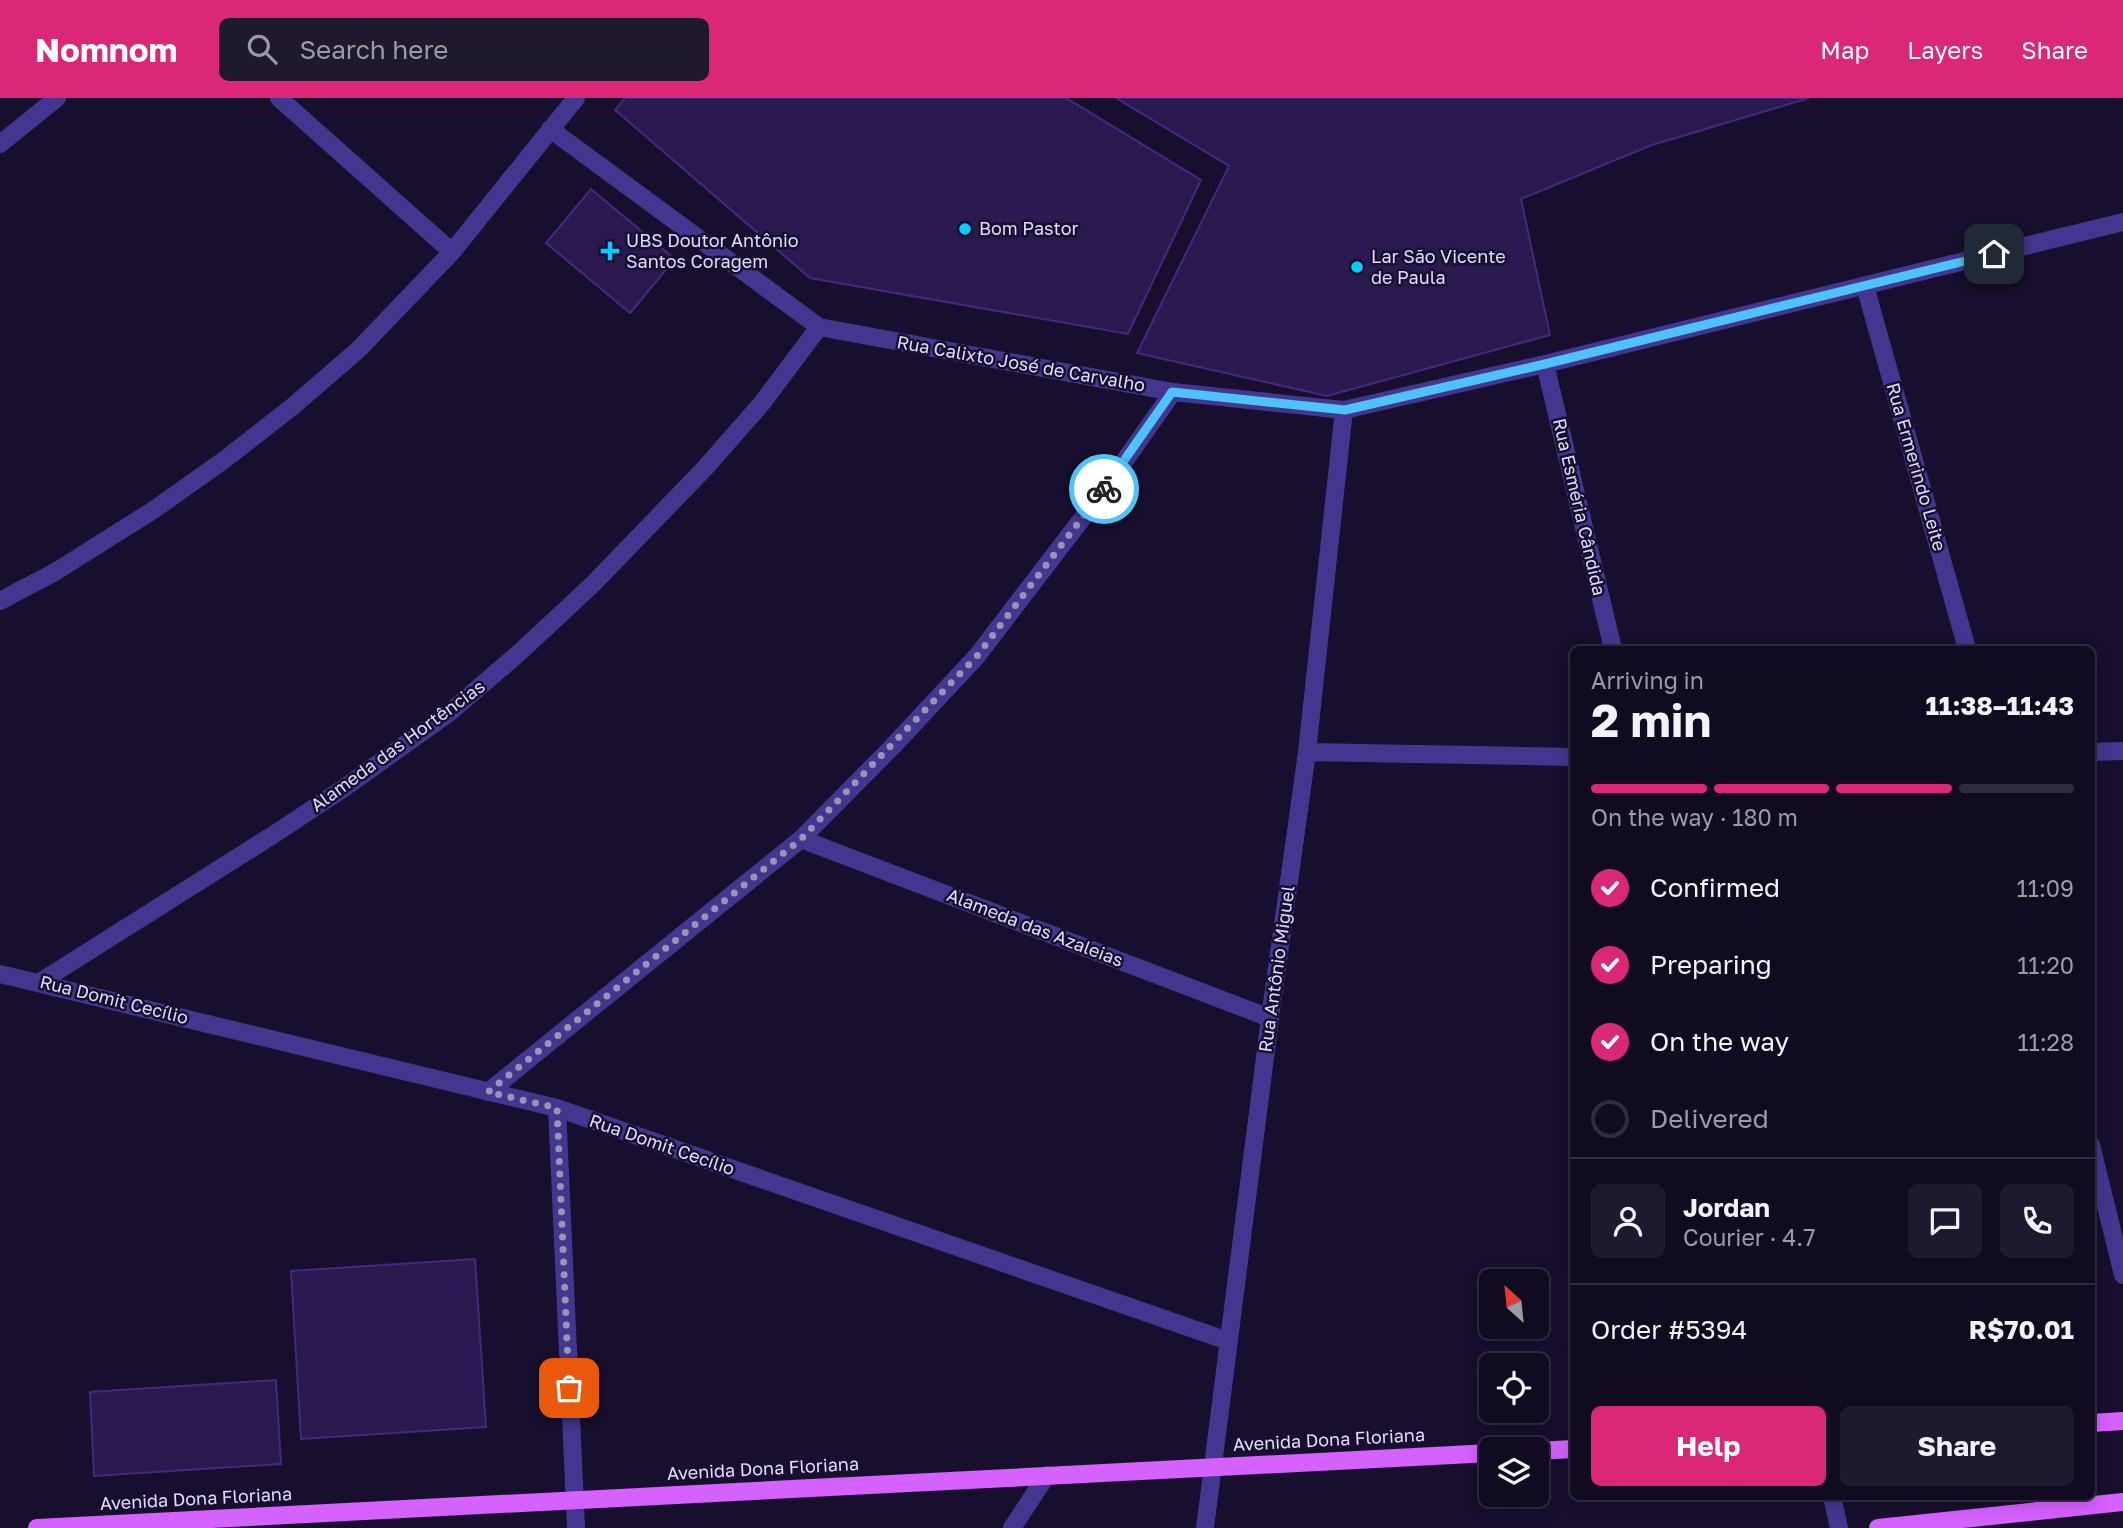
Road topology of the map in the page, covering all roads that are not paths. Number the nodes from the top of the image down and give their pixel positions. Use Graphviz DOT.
graph roads {
  1 [pos="57,98"];
  2 [pos="279,98"];
  3 [pos="576,98"];
  4 [pos="550,129"];
  5 [pos="0,144"];
  6 [pos="2123,222"];
  7 [pos="452,252"];
  8 [pos="1865,286"];
  9 [pos="819,327"];
  10 [pos="1545,364"];
  11 [pos="1172,392"];
  12 [pos="1345,410"];
  13 [pos="0,601"];
  14 [pos="1612,646"];
  15 [pos="1966,646"];
  16 [pos="2123,751"];
  17 [pos="1307,752"];
  18 [pos="2095,752"];
  19 [pos="1570,757"];
  20 [pos="801,839"];
  21 [pos="0,974"];
  22 [pos="40,982"];
  23 [pos="1270,1018"];
  24 [pos="488,1092"];
  25 [pos="557,1108"];
  26 [pos="2095,1161"];
  27 [pos="2123,1275"];
  28 [pos="1228,1341"];
  29 [pos="2123,1422"];
  30 [pos="2095,1423"];
  31 [pos="1570,1449"];
  32 [pos="1549,1450"];
  33 [pos="1479,1454"];
  34 [pos="1211,1467"];
  35 [pos="1047,1475"];
  36 [pos="574,1500"];
  37 [pos="1833,1500"];
  38 [pos="2123,1502"];
  39 [pos="110,1526"];
  40 [pos="37,1528"];
  41 [pos="576,1528"];
  42 [pos="1012,1528"];
  43 [pos="1205,1528"];
  44 [pos="1839,1528"];
  45 [pos="1878,1528"];
  1 -- 5 [label="street"];
  2 -- 7 [label="street"];
  3 -- 4 [label="street"];
  4 -- 7 [label="street"];
  4 -- 9 [label="street, Rua Calixto José de Carvalho"];
  6 -- 8 [label="street, Rua Calixto José de Carvalho"];
  7 -- 13 [label="street"];
  8 -- 10 [label="street, Rua Calixto José de Carvalho"];
  8 -- 15 [label="street, Rua Ermerindo Leite"];
  9 -- 11 [label="street, Rua Calixto José de Carvalho"];
  9 -- 22 [label="street, Alameda das Hortências"];
  10 -- 12 [label="street, Rua Calixto José de Carvalho"];
  10 -- 14 [label="street, Rua Esméria Cândida"];
  11 -- 12 [label="street, Rua Calixto José de Carvalho"];
  11 -- 20 [label="street"];
  12 -- 17 [label="street, Rua Antônio Miguel"];
  16 -- 18 [label="street"];
  17 -- 19 [label="street"];
  17 -- 23 [label="street, Rua Antônio Miguel"];
  20 -- 23 [label="street, Alameda das Azaleias"];
  20 -- 24 [label="street"];
  21 -- 22 [label="street, Rua Domit Cecílio"];
  22 -- 24 [label="street, Rua Domit Cecílio"];
  23 -- 28 [label="street, Rua Antônio Miguel"];
  24 -- 25 [label="street, Rua Domit Cecílio"];
  25 -- 28 [label="street, Rua Domit Cecílio"];
  25 -- 36 [label="street"];
  26 -- 27 [label="street"];
  28 -- 34 [label="street, Rua Antônio Miguel"];
  29 -- 30 [label="main road"];
  31 -- 32 [label="main road"];
  33 -- 34 [label="main road, Avenida Dona Floriana"];
  34 -- 35 [label="main road, Avenida Dona Floriana"];
  34 -- 43 [label="street, Rua Antônio Miguel"];
  35 -- 36 [label="main road, Avenida Dona Floriana"];
  35 -- 42 [label="street"];
  36 -- 39 [label="main road, Avenida Dona Floriana"];
  36 -- 41 [label="street"];
  37 -- 44 [label="street"];
  38 -- 45 [label="main road"];
  39 -- 40 [label="main road, Avenida Dona Floriana"];
}
